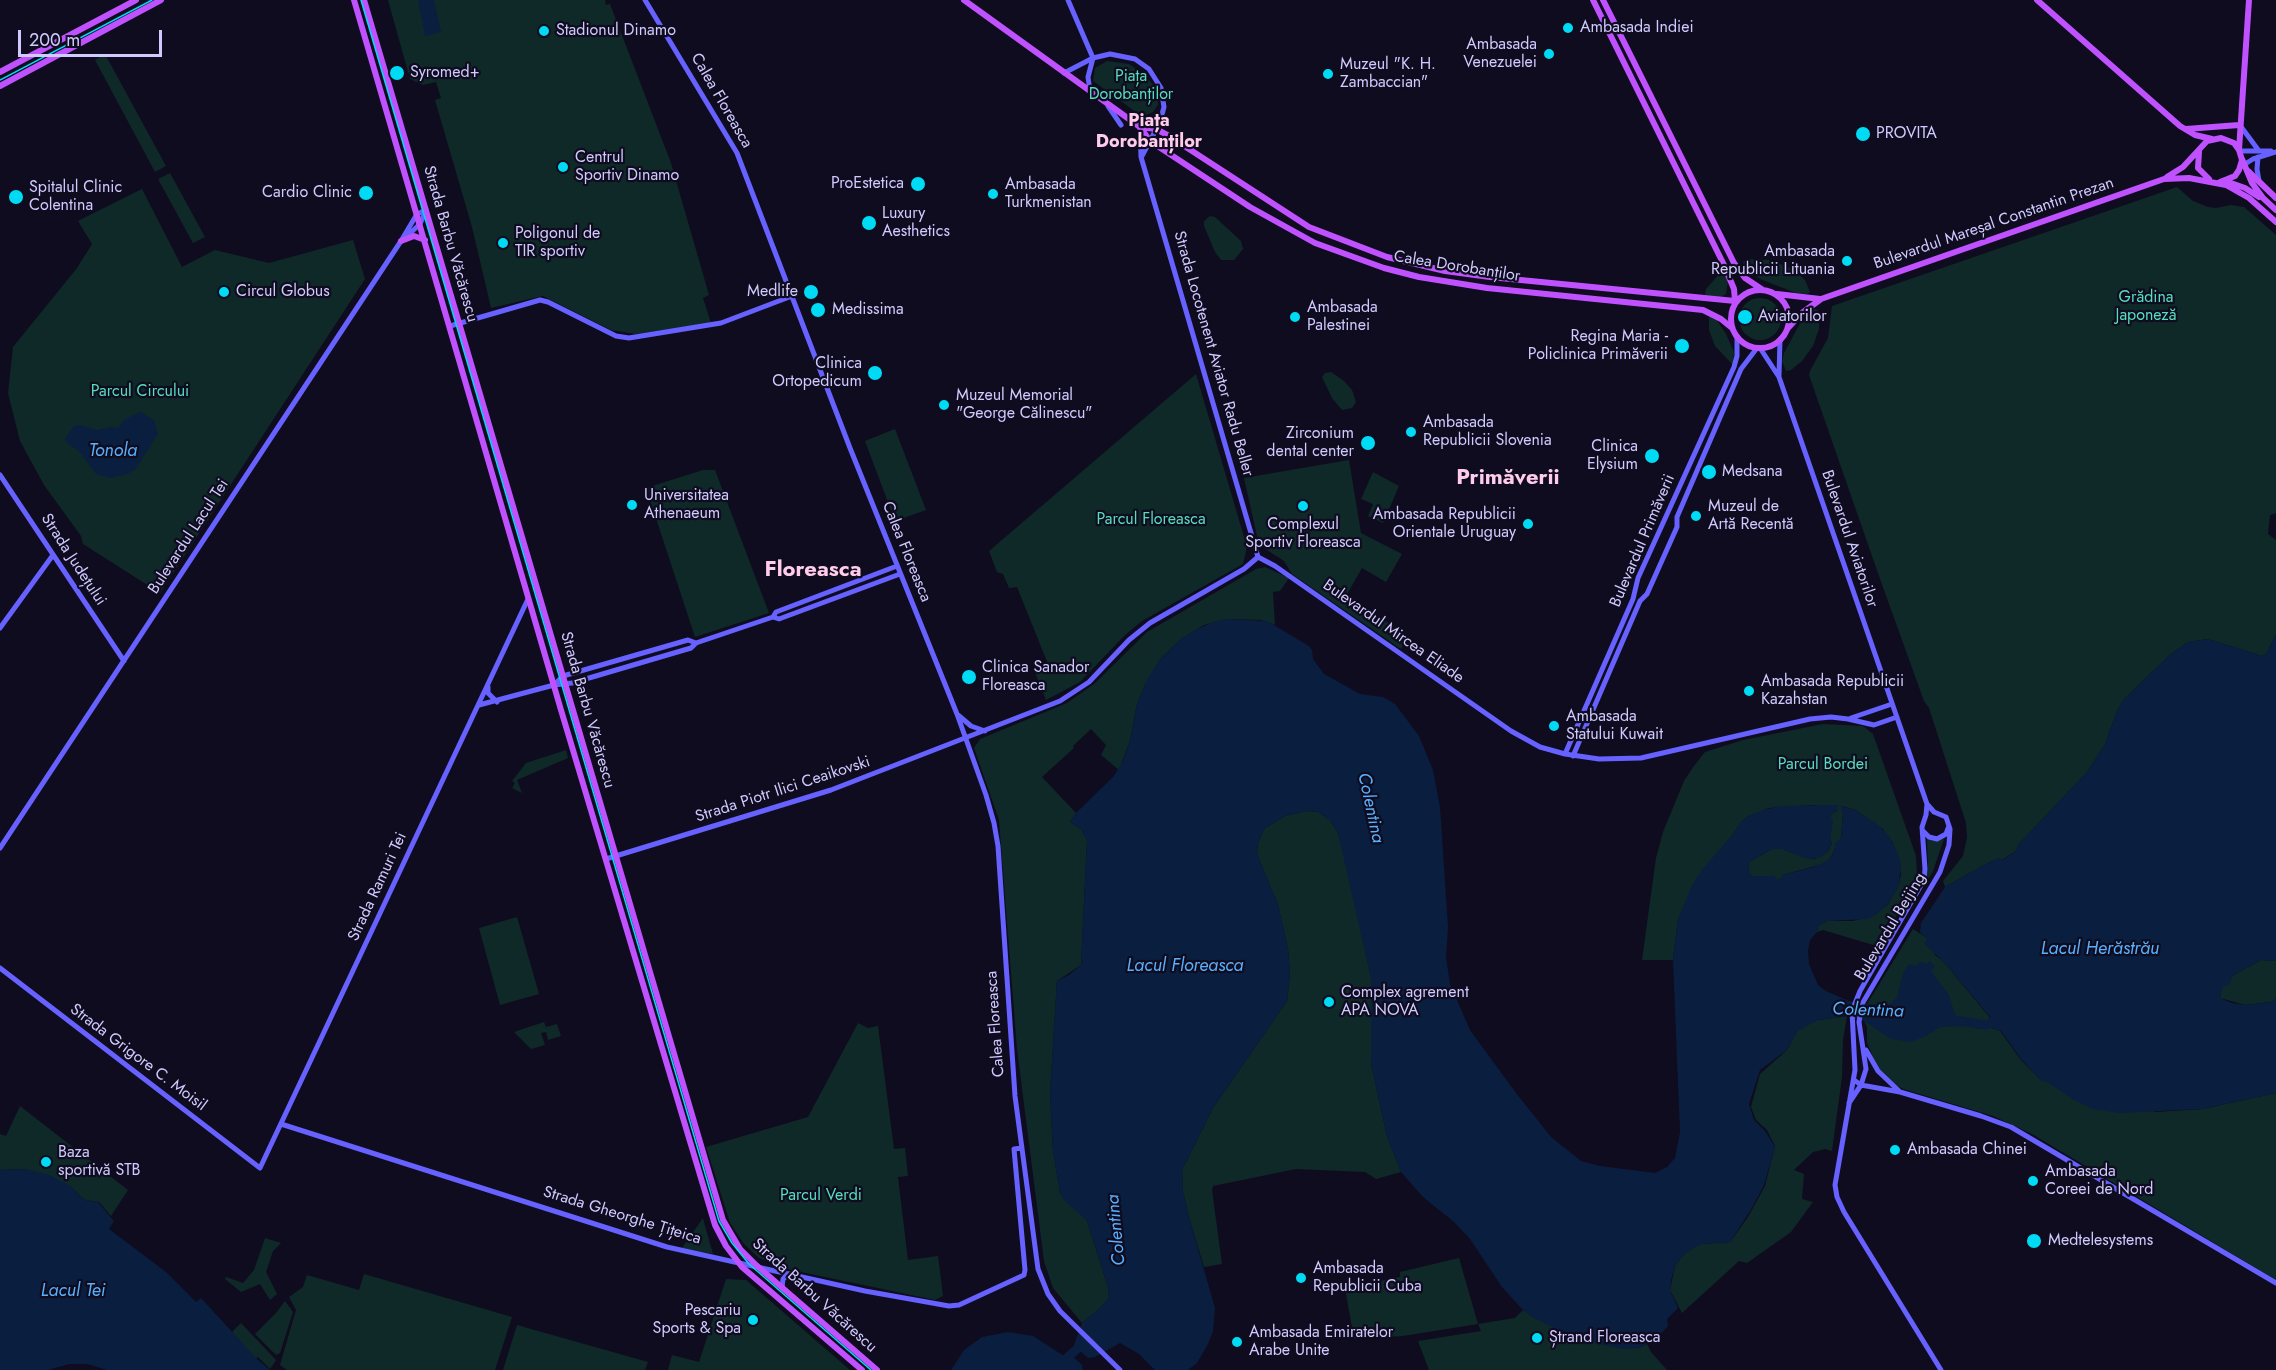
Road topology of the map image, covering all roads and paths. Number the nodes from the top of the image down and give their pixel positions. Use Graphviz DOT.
graph roads {
  1 [pos="136,0"];
  2 [pos="161,0"];
  3 [pos="354,0"];
  4 [pos="364,0"];
  5 [pos="645,0"];
  6 [pos="964,0"];
  7 [pos="1068,0"];
  8 [pos="1593,0"];
  9 [pos="1603,0"];
  10 [pos="2037,0"];
  11 [pos="2249,0"];
  12 [pos="1093,58"];
  13 [pos="0,72"];
  14 [pos="1064,73"];
  15 [pos="0,86"];
  16 [pos="1090,91"];
  17 [pos="1108,104"];
  18 [pos="1162,114"];
  19 [pos="2241,124"];
  20 [pos="1120,125"];
  21 [pos="1140,127"];
  22 [pos="1156,129"];
  23 [pos="2184,129"];
  24 [pos="2222,138"];
  25 [pos="2212,139"];
  26 [pos="1150,141"];
  27 [pos="1160,148"];
  28 [pos="2200,149"];
  29 [pos="2276,151"];
  30 [pos="2240,152"];
  31 [pos="2258,154"];
  32 [pos="1141,157"];
  33 [pos="2243,167"];
  34 [pos="2164,179"];
  35 [pos="2219,182"];
  36 [pos="2261,185"];
  37 [pos="2263,198"];
  38 [pos="2276,198"];
  39 [pos="426,210"];
  40 [pos="2276,210"];
  41 [pos="417,214"];
  42 [pos="2276,222"];
  43 [pos="420,224"];
  44 [pos="425,240"];
  45 [pos="401,241"];
  46 [pos="1762,290"];
  47 [pos="1777,294"];
  48 [pos="792,296"];
  49 [pos="1821,299"];
  50 [pos="1735,302"];
  51 [pos="459,323"];
  52 [pos="450,326"];
  53 [pos="1732,328"];
  54 [pos="1788,328"];
  55 [pos="1737,336"];
  56 [pos="1780,339"];
  57 [pos="1758,348"];
  58 [pos="1779,377"];
  59 [pos="0,475"];
  60 [pos="55,557"];
  61 [pos="1258,557"];
  62 [pos="897,567"];
  63 [pos="900,574"];
  64 [pos="529,597"];
  65 [pos="533,612"];
  66 [pos="520,617"];
  67 [pos="773,617"];
  68 [pos="0,628"];
  69 [pos="696,643"];
  70 [pos="124,661"];
  71 [pos="563,676"];
  72 [pos="565,684"];
  73 [pos="554,685"];
  74 [pos="488,686"];
  75 [pos="497,702"];
  76 [pos="479,705"];
  77 [pos="1893,706"];
  78 [pos="957,714"];
  79 [pos="1897,717"];
  80 [pos="1848,719"];
  81 [pos="985,731"];
  82 [pos="966,739"];
  83 [pos="1565,754"];
  84 [pos="1573,756"];
  85 [pos="1927,804"];
  86 [pos="1934,812"];
  87 [pos="1926,815"];
  88 [pos="1949,824"];
  89 [pos="1922,827"];
  90 [pos="0,848"];
  91 [pos="616,856"];
  92 [pos="606,859"];
  93 [pos="0,968"];
  94 [pos="1861,1039"];
  95 [pos="1854,1080"];
  96 [pos="1862,1084"];
  97 [pos="1900,1092"];
  98 [pos="1850,1103"];
  99 [pos="281,1124"];
  100 [pos="1022,1150"];
  101 [pos="261,1168"];
  102 [pos="737,1262"];
  103 [pos="756,1265"];
  104 [pos="789,1274"];
  105 [pos="2276,1283"];
  106 [pos="782,1288"];
  107 [pos="862,1370"];
  108 [pos="877,1370"];
  109 [pos="1120,1370"];
  110 [pos="1941,1370"];
  1 -- 13 [label="main road"];
  2 -- 15 [label="main road"];
  3 -- 41 [label="main road, Strada Barbu Văcărescu"];
  4 -- 39 [label="main road, Strada Barbu Văcărescu"];
  5 -- 48 [label="street, Calea Floreasca"];
  6 -- 14 [label="main road, Calea Dorobanților"];
  7 -- 12 [label="street"];
  8 -- 50 [label="main road"];
  9 -- 46 [label="main road"];
  10 -- 23 [label="main road"];
  11 -- 19 [label="main road"];
  12 -- 14 [label="street"];
  12 -- 16 [label="street"];
  12 -- 18 [label="street"];
  14 -- 16 [label="main road, Calea Dorobanților"];
  16 -- 17 [label="main road, Calea Dorobanților"];
  17 -- 20 [label="street"];
  17 -- 21 [label="main road, Calea Dorobanților"];
  18 -- 21 [label="street"];
  18 -- 22 [label="street"];
  19 -- 23 [label="main road"];
  19 -- 24 [label="main road"];
  19 -- 30 [label="main road"];
  19 -- 31 [label="street"];
  21 -- 22 [label="main road, Calea Dorobanților"];
  21 -- 26 [label="main road, Calea Dorobanților"];
  21 -- 32 [label="street, Strada Locotenent Aviator Radu Beller"];
  22 -- 26 [label="street"];
  22 -- 50 [label="main road, Calea Dorobanților"];
  23 -- 25 [label="main road"];
  24 -- 25 [label="main road"];
  24 -- 30 [label="main road"];
  25 -- 28 [label="main road"];
  26 -- 27 [label="main road, Calea Dorobanților"];
  26 -- 32 [label="street"];
  27 -- 32 [label="street"];
  27 -- 53 [label="main road, Calea Dorobanților"];
  28 -- 34 [label="main road"];
  28 -- 35 [label="main road"];
  29 -- 31 [label="street"];
  30 -- 31 [label="street"];
  30 -- 33 [label="main road"];
  31 -- 33 [label="street"];
  31 -- 36 [label="street"];
  32 -- 61 [label="street, Strada Locotenent Aviator Radu Beller"];
  33 -- 35 [label="main road"];
  33 -- 36 [label="main road"];
  33 -- 37 [label="main road"];
  34 -- 35 [label="main road, Bulevardul Mareșal Constantin Prezan"];
  34 -- 49 [label="main road, Bulevardul Mareșal Constantin Prezan"];
  35 -- 37 [label="main road"];
  35 -- 42 [label="main road"];
  36 -- 38 [label="main road"];
  37 -- 40 [label="main road"];
  39 -- 41 [label="street"];
  39 -- 43 [label="street, Bulevardul Lacul Tei"];
  39 -- 51 [label="main road, Strada Barbu Văcărescu"];
  41 -- 43 [label="main road, Strada Barbu Văcărescu"];
  41 -- 45 [label="street, Bulevardul Lacul Tei"];
  43 -- 44 [label="main road, Strada Barbu Văcărescu"];
  43 -- 45 [label="street, Bulevardul Lacul Tei"];
  44 -- 45 [label="main road"];
  44 -- 52 [label="main road, Strada Barbu Văcărescu"];
  45 -- 70 [label="street, Bulevardul Lacul Tei"];
  46 -- 47 [label="main road"];
  46 -- 50 [label="main road"];
  47 -- 49 [label="main road"];
  47 -- 54 [label="main road"];
  48 -- 51 [label="street"];
  48 -- 62 [label="street, Calea Floreasca"];
  49 -- 54 [label="main road"];
  50 -- 53 [label="main road"];
  51 -- 52 [label="street"];
  51 -- 71 [label="main road, Strada Barbu Văcărescu"];
  52 -- 64 [label="main road, Strada Barbu Văcărescu"];
  53 -- 55 [label="main road"];
  54 -- 56 [label="main road"];
  55 -- 57 [label="main road"];
  55 -- 83 [label="street, Bulevardul Primăverii"];
  56 -- 57 [label="main road"];
  56 -- 58 [label="street, Bulevardul Aviatorilor"];
  57 -- 58 [label="street, Bulevardul Aviatorilor"];
  57 -- 84 [label="street, Bulevardul Primăverii"];
  58 -- 77 [label="street, Bulevardul Aviatorilor"];
  59 -- 60 [label="street, Strada Județului"];
  60 -- 68 [label="street"];
  60 -- 70 [label="street, Strada Județului"];
  61 -- 81 [label="street"];
  61 -- 83 [label="street, Bulevardul Mircea Eliade"];
  62 -- 63 [label="street, Calea Floreasca"];
  62 -- 67 [label="street"];
  63 -- 67 [label="street"];
  63 -- 78 [label="street, Calea Floreasca"];
  64 -- 65 [label="main road, Strada Barbu Văcărescu"];
  64 -- 66 [label="street, Strada Ramuri Tei"];
  65 -- 66 [label="street"];
  65 -- 73 [label="main road, Strada Barbu Văcărescu"];
  66 -- 74 [label="street, Strada Ramuri Tei"];
  67 -- 69 [label="street"];
  69 -- 71 [label="street"];
  69 -- 72 [label="street"];
  70 -- 90 [label="street, Bulevardul Lacul Tei"];
  71 -- 72 [label="main road, Strada Barbu Văcărescu"];
  71 -- 73 [label="street"];
  72 -- 73 [label="street"];
  72 -- 91 [label="main road, Strada Barbu Văcărescu"];
  73 -- 75 [label="street"];
  73 -- 92 [label="main road, Strada Barbu Văcărescu"];
  74 -- 75 [label="street"];
  74 -- 76 [label="street, Strada Ramuri Tei"];
  75 -- 76 [label="street"];
  76 -- 99 [label="street, Strada Ramuri Tei"];
  77 -- 79 [label="street, Bulevardul Beijing"];
  77 -- 80 [label="street, Bulevardul Mircea Eliade"];
  78 -- 81 [label="street"];
  78 -- 82 [label="street, Calea Floreasca"];
  79 -- 80 [label="street, Bulevardul Mircea Eliade"];
  79 -- 85 [label="street, Bulevardul Beijing"];
  80 -- 84 [label="street, Bulevardul Mircea Eliade"];
  81 -- 82 [label="street"];
  82 -- 91 [label="street, Strada Piotr Ilici Ceaikovski"];
  82 -- 100 [label="street, Calea Floreasca"];
  83 -- 84 [label="street, Bulevardul Mircea Eliade"];
  85 -- 86 [label="street, Bulevardul Beijing"];
  85 -- 87 [label="street, Bulevardul Beijing"];
  86 -- 87 [label="street"];
  86 -- 88 [label="street, Bulevardul Beijing"];
  87 -- 89 [label="street, Bulevardul Beijing"];
  88 -- 89 [label="street"];
  88 -- 94 [label="street, Bulevardul Beijing"];
  89 -- 95 [label="street, Bulevardul Beijing"];
  91 -- 92 [label="street, Strada Piotr Ilici Ceaikovski"];
  91 -- 103 [label="main road, Strada Barbu Văcărescu"];
  92 -- 102 [label="main road, Strada Barbu Văcărescu"];
  93 -- 101 [label="street, Strada Grigore C. Moisil"];
  94 -- 96 [label="street, Bulevardul Beijing"];
  94 -- 97 [label="street"];
  95 -- 96 [label="street"];
  95 -- 98 [label="street, Bulevardul Beijing"];
  96 -- 97 [label="street"];
  96 -- 98 [label="street, Bulevardul Beijing"];
  97 -- 105 [label="street"];
  98 -- 110 [label="street"];
  99 -- 101 [label="street, Strada Ramuri Tei"];
  99 -- 102 [label="street, Strada Gheorghe Țițeica"];
  100 -- 104 [label="street, Strada Gheorghe Țițeica"];
  100 -- 109 [label="street, Calea Floreasca"];
  102 -- 103 [label="street, Strada Gheorghe Țițeica"];
  102 -- 107 [label="main road, Strada Barbu Văcărescu"];
  103 -- 104 [label="street, Strada Gheorghe Țițeica"];
  103 -- 106 [label="main road, Strada Barbu Văcărescu"];
  104 -- 106 [label="street"];
  106 -- 108 [label="main road, Strada Barbu Văcărescu"];
}
